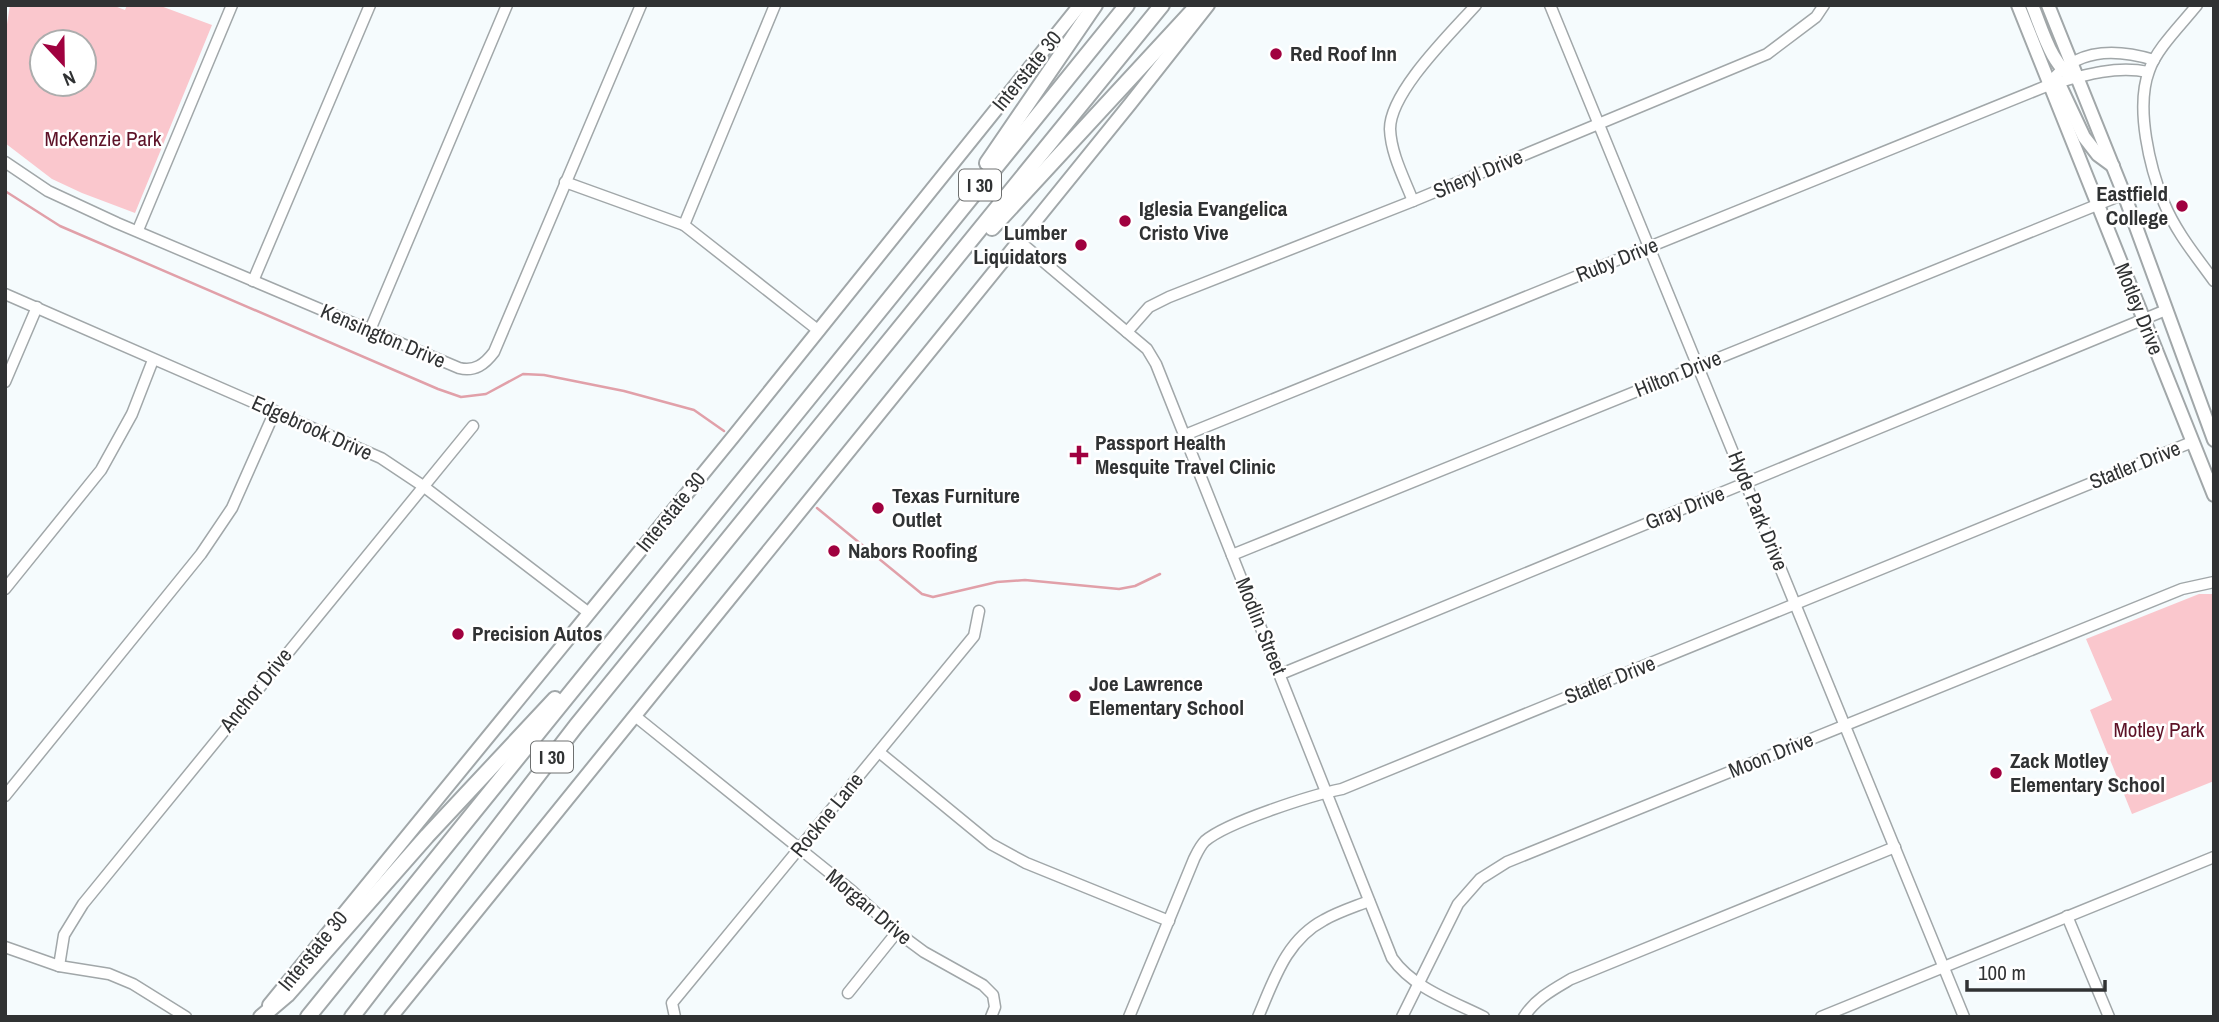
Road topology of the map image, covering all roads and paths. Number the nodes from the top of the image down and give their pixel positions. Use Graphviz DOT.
graph roads {
  1 [pos="232,5"];
  2 [pos="370,5"];
  3 [pos="508,5"];
  4 [pos="641,5"];
  5 [pos="775,5"];
  6 [pos="1080,5"];
  7 [pos="1095,5"];
  8 [pos="1127,5"];
  9 [pos="1161,5"];
  10 [pos="1198,5"];
  11 [pos="1208,5"];
  12 [pos="1476,5"];
  13 [pos="1550,5"];
  14 [pos="1824,5"];
  15 [pos="2018,5"];
  16 [pos="2032,5"];
  17 [pos="2048,5"];
  18 [pos="2197,5"];
  19 [pos="2154,60"];
  20 [pos="2066,66"];
  21 [pos="2148,72"];
  22 [pos="2077,77"];
  23 [pos="2049,85"];
  24 [pos="1600,122"];
  25 [pos="5,162"];
  26 [pos="2113,167"];
  27 [pos="565,182"];
  28 [pos="2124,194"];
  29 [pos="1413,201"];
  30 [pos="2097,205"];
  31 [pos="684,225"];
  32 [pos="138,230"];
  33 [pos="936,238"];
  34 [pos="1019,241"];
  35 [pos="1650,247"];
  36 [pos="253,281"];
  37 [pos="939,281"];
  38 [pos="2214,281"];
  39 [pos="5,294"];
  40 [pos="37,307"];
  41 [pos="2166,310"];
  42 [pos="2143,320"];
  43 [pos="370,330"];
  44 [pos="819,331"];
  45 [pos="1127,332"];
  46 [pos="153,360"];
  47 [pos="1699,365"];
  48 [pos="5,382"];
  49 [pos="275,411"];
  50 [pos="2214,421"];
  51 [pos="473,426"];
  52 [pos="1185,435"];
  53 [pos="2213,436"];
  54 [pos="2192,442"];
  55 [pos="1746,483"];
  56 [pos="423,486"];
  57 [pos="2214,495"];
  58 [pos="1232,555"];
  59 [pos="2214,582"];
  60 [pos="5,589"];
  61 [pos="1796,604"];
  62 [pos="979,611"];
  63 [pos="589,614"];
  64 [pos="612,640"];
  65 [pos="1281,674"];
  66 [pos="635,716"];
  67 [pos="1845,725"];
  68 [pos="879,752"];
  69 [pos="1328,792"];
  70 [pos="5,796"];
  71 [pos="1895,846"];
  72 [pos="799,850"];
  73 [pos="2214,857"];
  74 [pos="1369,901"];
  75 [pos="2067,916"];
  76 [pos="1169,921"];
  77 [pos="897,932"];
  78 [pos="5,947"];
  79 [pos="59,966"];
  80 [pos="1944,967"];
  81 [pos="1418,984"];
  82 [pos="848,993"];
  83 [pos="186,1017"];
  84 [pos="260,1017"];
  85 [pos="309,1017"];
  86 [pos="352,1017"];
  87 [pos="391,1017"];
  88 [pos="674,1017"];
  89 [pos="992,1017"];
  90 [pos="1129,1017"];
  91 [pos="1258,1017"];
  92 [pos="1402,1017"];
  93 [pos="1484,1017"];
  94 [pos="1524,1017"];
  95 [pos="1821,1017"];
  96 [pos="1964,1017"];
  97 [pos="2109,1017"];
  1 -- 32 [label="street"];
  2 -- 36 [label="street"];
  3 -- 43 [label="street"];
  4 -- 27 [label="street, Kensington Drive"];
  5 -- 31 [label="street"];
  6 -- 44 [label="main road, Interstate 30"];
  7 -- 33 [label="highway"];
  8 -- 33 [label="highway, I 30"];
  9 -- 37 [label="highway, I 30"];
  10 -- 37 [label="highway"];
  11 -- 34 [label="main road"];
  12 -- 29 [label="street"];
  13 -- 24 [label="street, Hyde Park Drive"];
  14 -- 24 [label="street, Sheryl Drive"];
  15 -- 23 [label="main road, Motley Drive"];
  16 -- 20 [label="main road"];
  17 -- 20 [label="main road, Motley Drive"];
  18 -- 19 [label="street"];
  19 -- 20 [label="street"];
  19 -- 21 [label="street"];
  20 -- 22 [label="main road, Motley Drive"];
  20 -- 23 [label="street"];
  21 -- 22 [label="street, Ruby Drive"];
  21 -- 38 [label="street"];
  22 -- 23 [label="street, Ruby Drive"];
  22 -- 26 [label="main road, Motley Drive"];
  23 -- 26 [label="main road"];
  23 -- 30 [label="main road, Motley Drive"];
  23 -- 35 [label="street, Ruby Drive"];
  24 -- 29 [label="street, Sheryl Drive"];
  24 -- 35 [label="street, Hyde Park Drive"];
  25 -- 32 [label="street, Kensington Drive"];
  26 -- 28 [label="main road, Motley Drive"];
  27 -- 31 [label="street"];
  27 -- 43 [label="street, Kensington Drive"];
  28 -- 30 [label="street, Hilton Drive"];
  28 -- 41 [label="main road, Motley Drive"];
  29 -- 45 [label="street, Sheryl Drive"];
  30 -- 42 [label="main road, Motley Drive"];
  30 -- 47 [label="street, Hilton Drive"];
  31 -- 44 [label="street"];
  32 -- 36 [label="street, Kensington Drive"];
  33 -- 64 [label="highway, I 30"];
  34 -- 45 [label="street, Modlin Street"];
  34 -- 66 [label="main road"];
  35 -- 47 [label="street, Hyde Park Drive"];
  35 -- 52 [label="street, Ruby Drive"];
  36 -- 43 [label="street, Kensington Drive"];
  37 -- 86 [label="highway, I 30"];
  39 -- 40 [label="street, Edgebrook Drive"];
  40 -- 46 [label="street, Edgebrook Drive"];
  40 -- 48 [label="street"];
  41 -- 42 [label="street, Gray Drive"];
  41 -- 53 [label="main road, Motley Drive"];
  42 -- 54 [label="main road, Motley Drive"];
  42 -- 55 [label="street, Gray Drive"];
  44 -- 63 [label="main road, Interstate 30"];
  45 -- 52 [label="street, Modlin Street"];
  46 -- 49 [label="street, Edgebrook Drive"];
  46 -- 60 [label="street"];
  47 -- 55 [label="street, Hyde Park Drive"];
  47 -- 58 [label="street, Hilton Drive"];
  49 -- 56 [label="street, Edgebrook Drive"];
  49 -- 70 [label="street"];
  50 -- 53 [label="street"];
  51 -- 56 [label="street, Anchor Drive"];
  52 -- 58 [label="street, Modlin Street"];
  53 -- 54 [label="main road"];
  54 -- 57 [label="main road, Motley Drive"];
  54 -- 61 [label="street, Statler Drive"];
  55 -- 61 [label="street, Hyde Park Drive"];
  55 -- 65 [label="street, Gray Drive"];
  56 -- 63 [label="street, Edgebrook Drive"];
  56 -- 79 [label="street, Anchor Drive"];
  58 -- 65 [label="street, Modlin Street"];
  59 -- 67 [label="street, Moon Drive"];
  61 -- 67 [label="street, Hyde Park Drive"];
  61 -- 69 [label="street, Statler Drive"];
  62 -- 68 [label="street, Rockne Lane"];
  63 -- 84 [label="main road, Interstate 30"];
  64 -- 84 [label="highway"];
  64 -- 85 [label="highway, I 30"];
  65 -- 69 [label="street, Modlin Street"];
  66 -- 72 [label="street, Morgan Drive"];
  66 -- 87 [label="main road"];
  67 -- 71 [label="street, Hyde Park Drive"];
  67 -- 81 [label="street, Moon Drive"];
  68 -- 72 [label="street, Rockne Lane"];
  68 -- 76 [label="street"];
  69 -- 74 [label="street, Modlin Street"];
  69 -- 76 [label="street, Statler Drive"];
  71 -- 80 [label="street, Hyde Park Drive"];
  71 -- 94 [label="street"];
  72 -- 77 [label="street, Morgan Drive"];
  72 -- 88 [label="street, Rockne Lane"];
  73 -- 75 [label="street"];
  74 -- 81 [label="street, Modlin Street"];
  74 -- 91 [label="street"];
  75 -- 80 [label="street"];
  75 -- 97 [label="street"];
  76 -- 90 [label="street, Statler Drive"];
  77 -- 82 [label="street"];
  77 -- 89 [label="street, Morgan Drive"];
  78 -- 79 [label="street"];
  79 -- 83 [label="street"];
  80 -- 95 [label="street"];
  80 -- 96 [label="street, Hyde Park Drive"];
  81 -- 92 [label="street, Moon Drive"];
  81 -- 93 [label="street, Modlin Street"];
}
